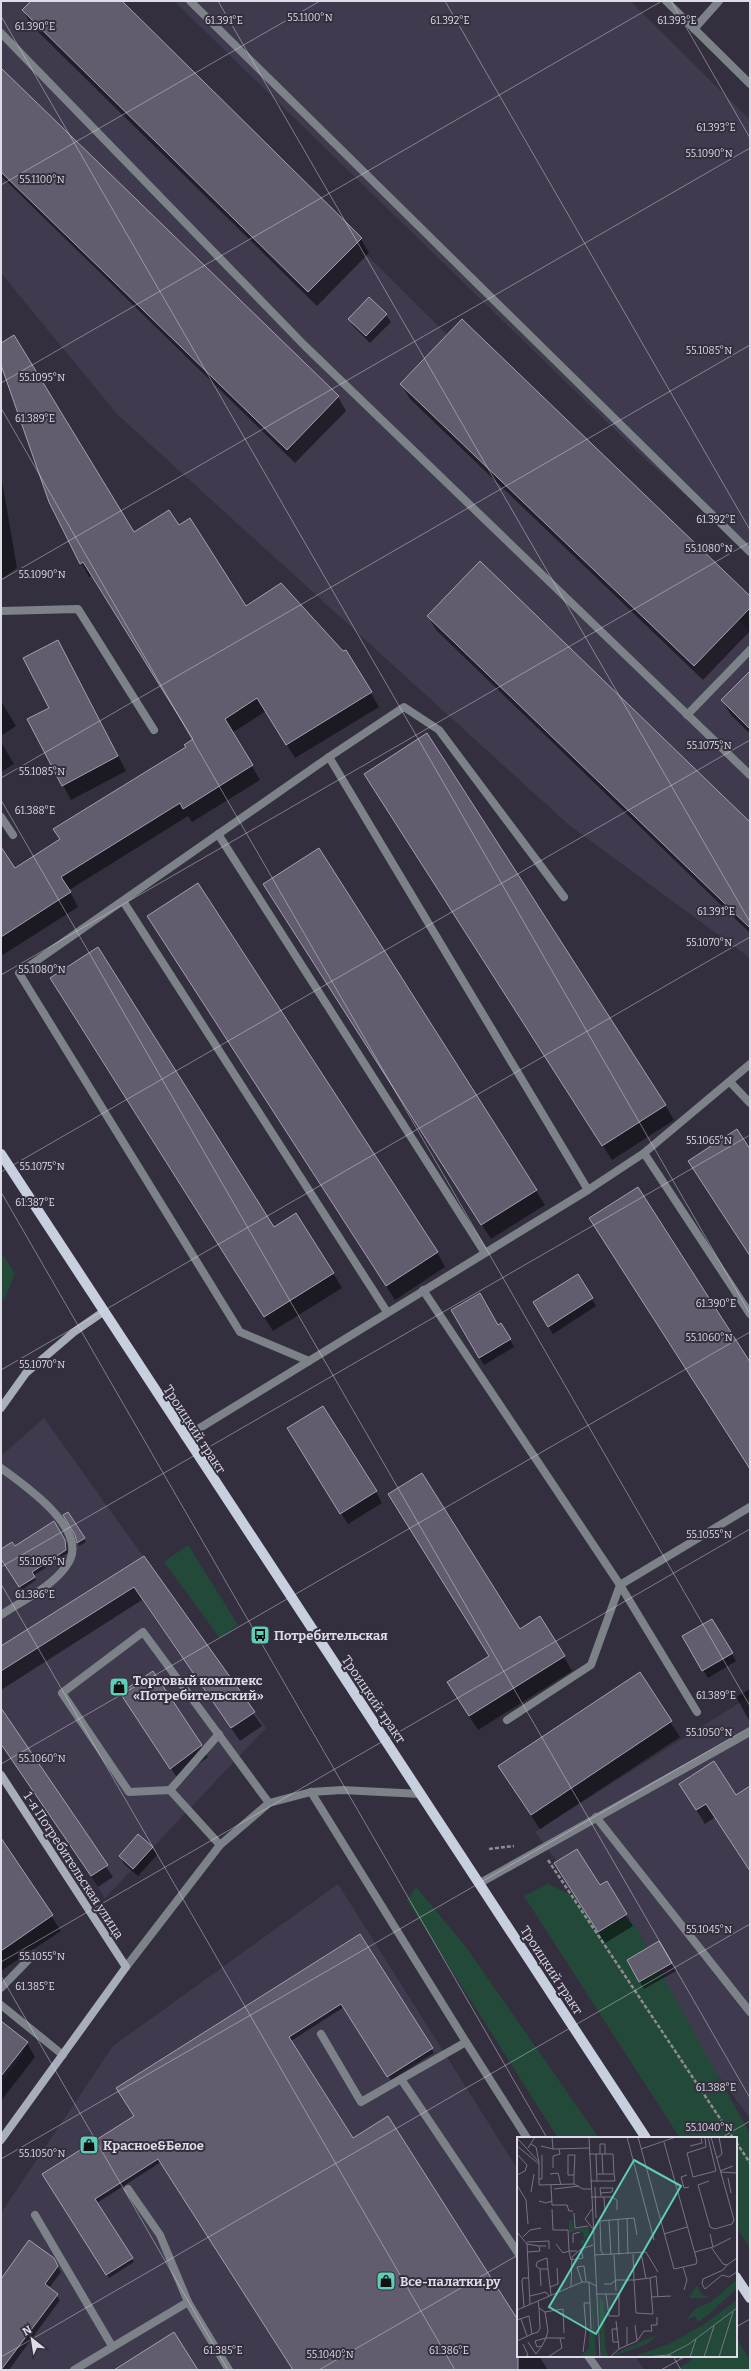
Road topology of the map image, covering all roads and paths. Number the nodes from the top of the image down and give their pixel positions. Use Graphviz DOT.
graph roads {
  1 [pos="190,1"];
  2 [pos="666,1"];
  3 [pos="719,1"];
  4 [pos="694,29"];
  5 [pos="1,33"];
  6 [pos="750,84"];
  7 [pos="750,552"];
  8 [pos="1,611"];
  9 [pos="750,650"];
  10 [pos="687,714"];
  11 [pos="154,730"];
  12 [pos="329,757"];
  13 [pos="750,775"];
  14 [pos="1,817"];
  15 [pos="218,834"];
  16 [pos="13,835"];
  17 [pos="564,897"];
  18 [pos="123,901"];
  19 [pos="750,1064"];
  20 [pos="730,1082"];
  21 [pos="750,1103"];
  22 [pos="644,1153"];
  23 [pos="1,1154"];
  24 [pos="588,1190"];
  25 [pos="485,1253"];
  26 [pos="423,1290"];
  27 [pos="103,1312"];
  28 [pos="386,1312"];
  29 [pos="750,1314"];
  30 [pos="309,1361"];
  31 [pos="1,1408"];
  32 [pos="185,1437"];
  33 [pos="1,1468"];
  34 [pos="750,1507"];
  35 [pos="620,1585"];
  36 [pos="1,1615"];
  37 [pos="697,1712"];
  38 [pos="507,1720"];
  39 [pos="750,1732"];
  40 [pos="219,1734"];
  41 [pos="1,1775"];
  42 [pos="170,1790"];
  43 [pos="311,1792"];
  44 [pos="422,1794"];
  45 [pos="269,1803"];
  46 [pos="596,1817"];
  47 [pos="220,1845"];
  48 [pos="516,1846"];
  49 [pos="489,1849"];
  50 [pos="541,1849"];
  51 [pos="480,1882"];
  52 [pos="34,1954"];
  53 [pos="126,1968"];
  54 [pos="1,1988"];
  55 [pos="1,2005"];
  56 [pos="750,2012"];
  57 [pos="320,2034"];
  58 [pos="466,2042"];
  59 [pos="63,2055"];
  60 [pos="401,2079"];
  61 [pos="526,2137"];
  62 [pos="645,2137"];
  63 [pos="732,2137"];
  64 [pos="1,2140"];
  65 [pos="737,2144"];
  66 [pos="750,2163"];
  67 [pos="128,2189"];
  68 [pos="35,2215"];
  69 [pos="517,2252"];
  70 [pos="737,2278"];
  71 [pos="750,2298"];
  72 [pos="188,2302"];
  73 [pos="112,2346"];
  74 [pos="589,2357"];
  75 [pos="74,2370"];
  76 [pos="229,2370"];
  77 [pos="598,2370"];
  1 -- 7 [label="street"];
  2 -- 4 [label="street"];
  3 -- 4 [label="street"];
  4 -- 6 [label="street"];
  5 -- 10 [label="street"];
  8 -- 11 [label="street"];
  9 -- 10 [label="street"];
  10 -- 13 [label="street"];
  12 -- 15 [label="street"];
  12 -- 17 [label="street"];
  12 -- 24 [label="street"];
  14 -- 16 [label="street"];
  15 -- 18 [label="street"];
  15 -- 25 [label="street"];
  18 -- 28 [label="street"];
  18 -- 30 [label="street"];
  19 -- 20 [label="street"];
  20 -- 21 [label="street"];
  20 -- 22 [label="street"];
  22 -- 24 [label="street"];
  22 -- 29 [label="street"];
  23 -- 27 [label="main road, Троицкий тракт"];
  24 -- 25 [label="street"];
  25 -- 26 [label="street"];
  26 -- 28 [label="street"];
  26 -- 35 [label="street"];
  27 -- 31 [label="street"];
  27 -- 32 [label="main road, Троицкий тракт"];
  28 -- 30 [label="street"];
  30 -- 32 [label="street"];
  32 -- 44 [label="main road, Троицкий тракт"];
  33 -- 36 [label="street"];
  34 -- 35 [label="street"];
  35 -- 37 [label="street"];
  35 -- 38 [label="street"];
  39 -- 46 [label="street"];
  40 -- 42 [label="street"];
  40 -- 42 [label="street"];
  40 -- 45 [label="street"];
  41 -- 53 [label="street, 1-я Потребительская улица"];
  42 -- 47 [label="street"];
  43 -- 44 [label="street"];
  43 -- 45 [label="street"];
  43 -- 58 [label="street"];
  44 -- 51 [label="main road, Троицкий тракт"];
  45 -- 47 [label="street"];
  46 -- 50 [label="street"];
  46 -- 56 [label="street"];
  47 -- 53 [label="street"];
  48 -- 49 [label="path"];
  50 -- 51 [label="street"];
  50 -- 63 [label="path"];
  51 -- 62 [label="main road, Троицкий тракт"];
  52 -- 54 [label="street"];
  53 -- 59 [label="street"];
  55 -- 59 [label="street"];
  57 -- 60 [label="street"];
  58 -- 60 [label="street"];
  58 -- 61 [label="street"];
  59 -- 64 [label="street"];
  60 -- 69 [label="street"];
  65 -- 66 [label="path"];
  67 -- 72 [label="street"];
  68 -- 73 [label="street"];
  70 -- 71 [label="main road"];
  72 -- 73 [label="street"];
  72 -- 76 [label="street"];
  73 -- 75 [label="street"];
  74 -- 77 [label="street"];
}
